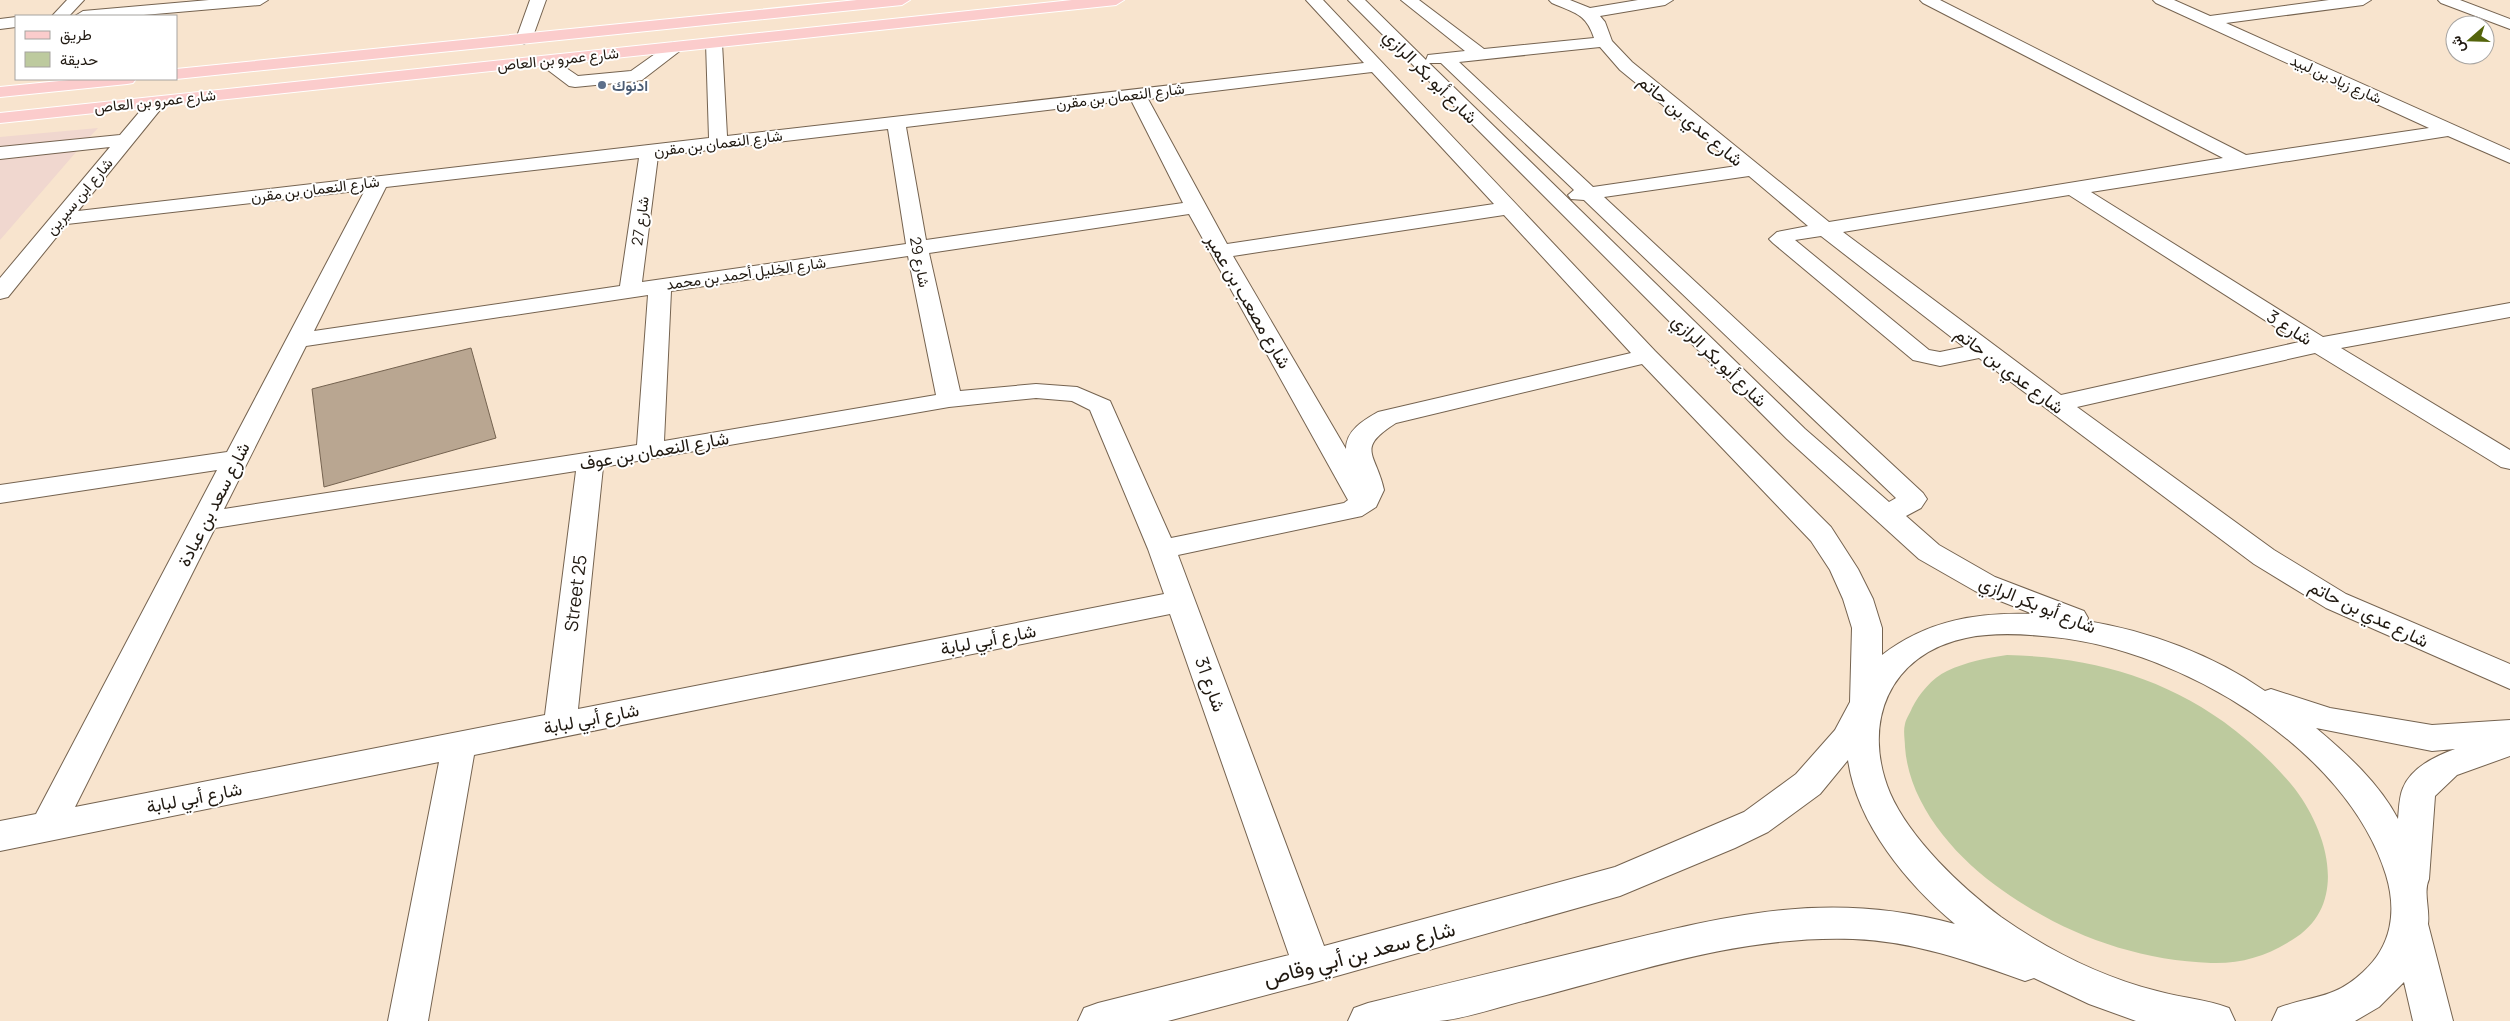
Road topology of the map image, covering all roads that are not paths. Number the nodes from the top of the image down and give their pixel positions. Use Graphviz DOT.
graph roads {
  1 [pos="76,0"];
  2 [pos="260,0"];
  3 [pos="538,0"];
  4 [pos="902,0"];
  5 [pos="1039,0"];
  6 [pos="1116,0"];
  7 [pos="1314,0"];
  8 [pos="1356,0"];
  9 [pos="1409,0"];
  10 [pos="1557,0"];
  11 [pos="1665,0"];
  12 [pos="1928,0"];
  13 [pos="2161,0"];
  14 [pos="2363,0"];
  15 [pos="2446,0"];
  16 [pos="1076,4"];
  17 [pos="1588,13"];
  18 [pos="61,15"];
  19 [pos="94,15"];
  20 [pos="2208,21"];
  21 [pos="15,22"];
  22 [pos="0,24"];
  23 [pos="2510,24"];
  24 [pos="524,39"];
  25 [pos="1604,42"];
  26 [pos="714,43"];
  27 [pos="676,47"];
  28 [pos="1480,54"];
  29 [pos="1445,58"];
  30 [pos="1415,60"];
  31 [pos="544,61"];
  32 [pos="1375,67"];
  33 [pos="178,74"];
  34 [pos="117,80"];
  35 [pos="0,92"];
  36 [pos="1137,94"];
  37 [pos="158,101"];
  38 [pos="0,118"];
  39 [pos="896,122"];
  40 [pos="2450,130"];
  41 [pos="126,140"];
  42 [pos="718,143"];
  43 [pos="649,151"];
  44 [pos="0,153"];
  45 [pos="2510,157"];
  46 [pos="2243,161"];
  47 [pos="1752,170"];
  48 [pos="379,182"];
  49 [pos="2073,188"];
  50 [pos="1590,194"];
  51 [pos="1556,199"];
  52 [pos="1195,207"];
  53 [pos="1509,208"];
  54 [pos="61,219"];
  55 [pos="1825,229"];
  56 [pos="917,248"];
  57 [pos="1221,251"];
  58 [pos="660,286"];
  59 [pos="630,290"];
  60 [pos="0,292"];
  61 [pos="2510,310"];
  62 [pos="298,340"];
  63 [pos="2319,345"];
  64 [pos="1983,350"];
  65 [pos="1647,356"];
  66 [pos="949,400"];
  67 [pos="2056,404"];
  68 [pos="1101,406"];
  69 [pos="650,451"];
  70 [pos="237,459"];
  71 [pos="2510,461"];
  72 [pos="590,462"];
  73 [pos="0,494"];
  74 [pos="1364,505"];
  75 [pos="1886,515"];
  76 [pos="205,521"];
  77 [pos="1162,550"];
  78 [pos="1182,601"];
  79 [pos="2137,644"];
  80 [pos="2510,677"];
  81 [pos="2245,693"];
  82 [pos="1866,702"];
  83 [pos="560,724"];
  84 [pos="2510,733"];
  85 [pos="2510,743"];
  86 [pos="459,744"];
  87 [pos="47,826"];
  88 [pos="0,836"];
  89 [pos="2410,913"];
  90 [pos="1312,966"];
  91 [pos="2088,986"];
  92 [pos="408,1021"];
  93 [pos="1098,1021"];
  94 [pos="1368,1021"];
  95 [pos="2163,1021"];
  96 [pos="2215,1021"];
  97 [pos="2292,1021"];
  98 [pos="2433,1021"];
  1 -- 18 [label="street"];
  2 -- 19 [label="street"];
  3 -- 24 [label="street"];
  4 -- 24 [label="main road, شارع عمرو بن العاص"];
  5 -- 16 [label="main road"];
  6 -- 16 [label="main road, شارع عمرو بن العاص"];
  7 -- 32 [label="street, شارع أبو بكر الرازي"];
  8 -- 30 [label="street, شارع أبو بكر الرازي"];
  9 -- 28 [label="street"];
  10 -- 17 [label="street"];
  11 -- 17 [label="street"];
  12 -- 46 [label="street"];
  13 -- 20 [label="street, شارع زياد بن لبيد"];
  14 -- 20 [label="street"];
  15 -- 23 [label="street"];
  16 -- 26 [label="main road, شارع عمرو بن العاص"];
  17 -- 25 [label="street, شارع عدي بن حاتم"];
  20 -- 40 [label="street, شارع زياد بن لبيد"];
  21 -- 22 [label="street"];
  24 -- 33 [label="main road, شارع عمرو بن العاص"];
  25 -- 28 [label="street"];
  25 -- 47 [label="street, شارع عدي بن حاتم"];
  26 -- 27 [label="main road, شارع عمرو بن العاص"];
  26 -- 42 [label="street"];
  27 -- 31 [label="main road, شارع عمرو بن العاص"];
  27 -- 31 [label="street"];
  28 -- 29 [label="street"];
  29 -- 30 [label="street"];
  29 -- 50 [label="street"];
  30 -- 51 [label="street, شارع أبو بكر الرازي"];
  31 -- 37 [label="main road, شارع عمرو بن العاص"];
  32 -- 36 [label="street, شارع النعمان بن مقرن"];
  32 -- 53 [label="street, شارع أبو بكر الرازي"];
  34 -- 35 [label="main road, شارع عمرو بن العاص"];
  36 -- 39 [label="street, شارع النعمان بن مقرن"];
  36 -- 52 [label="street, شارع مصعب بن عمير"];
  37 -- 38 [label="main road, شارع عمرو بن العاص"];
  37 -- 41 [label="street, شارع ابن سيرين"];
  39 -- 42 [label="street, شارع النعمان بن مقرن"];
  39 -- 56 [label="street, شارع 29"];
  40 -- 45 [label="street, شارع زياد بن لبيد"];
  40 -- 46 [label="street"];
  41 -- 44 [label="street"];
  41 -- 54 [label="street, شارع ابن سيرين"];
  42 -- 43 [label="street, شارع النعمان بن مقرن"];
  43 -- 48 [label="street, شارع النعمان بن مقرن"];
  43 -- 59 [label="street, شارع 27"];
  46 -- 49 [label="street"];
  47 -- 50 [label="street"];
  47 -- 55 [label="street, شارع عدي بن حاتم"];
  48 -- 54 [label="street, شارع النعمان بن مقرن"];
  48 -- 62 [label="street, شارع سعد بن عبادة"];
  49 -- 55 [label="street"];
  49 -- 63 [label="street, شارع 3"];
  50 -- 51 [label="street"];
  50 -- 75 [label="street"];
  51 -- 75 [label="street, شارع أبو بكر الرازي"];
  52 -- 56 [label="street, شارع الخليل أحمد بن محمد"];
  52 -- 57 [label="street, شارع مصعب بن عمير"];
  53 -- 57 [label="street"];
  53 -- 65 [label="street, شارع أبو بكر الرازي"];
  54 -- 60 [label="street, شارع ابن سيرين"];
  55 -- 64 [label="street, شارع عدي بن حاتم"];
  55 -- 64 [label="street"];
  56 -- 58 [label="street, شارع الخليل أحمد بن محمد"];
  56 -- 66 [label="street, شارع 29"];
  57 -- 74 [label="street, شارع مصعب بن عمير"];
  58 -- 59 [label="street, شارع الخليل أحمد بن محمد"];
  58 -- 69 [label="street"];
  59 -- 62 [label="street, شارع الخليل أحمد بن محمد"];
  61 -- 63 [label="street"];
  62 -- 70 [label="street, شارع سعد بن عبادة"];
  63 -- 67 [label="street"];
  63 -- 71 [label="street, شارع 3"];
  64 -- 67 [label="street, شارع عدي بن حاتم"];
  65 -- 74 [label="street"];
  65 -- 82 [label="street, شارع أبو بكر الرازي"];
  66 -- 68 [label="street, شارع النعمان بن عوف"];
  66 -- 69 [label="street, شارع النعمان بن عوف"];
  67 -- 80 [label="street, شارع عدي بن حاتم"];
  68 -- 77 [label="street, شارع 31"];
  69 -- 72 [label="street, شارع النعمان بن عوف"];
  70 -- 73 [label="street"];
  70 -- 76 [label="street, شارع سعد بن عبادة"];
  72 -- 76 [label="street, شارع النعمان بن عوف"];
  72 -- 83 [label="street, Street 25"];
  74 -- 77 [label="street"];
  75 -- 79 [label="street, شارع أبو بكر الرازي"];
  76 -- 87 [label="street, شارع سعد بن عبادة"];
  77 -- 78 [label="street, شارع 31"];
  78 -- 83 [label="street, شارع أبي لبابة"];
  78 -- 90 [label="street, شارع 31"];
  79 -- 81 [label="street"];
  79 -- 82 [label="street, شارع سعد بن أبي وقاص"];
  81 -- 84 [label="street"];
  81 -- 89 [label="street"];
  82 -- 90 [label="street, شارع سعد بن أبي وقاص"];
  82 -- 91 [label="street"];
  83 -- 86 [label="street, شارع أبي لبابة"];
  85 -- 89 [label="street"];
  86 -- 87 [label="street, شارع أبي لبابة"];
  86 -- 92 [label="street"];
  87 -- 88 [label="street, شارع أبي لبابة"];
  89 -- 97 [label="street"];
  89 -- 98 [label="street"];
  90 -- 93 [label="street, شارع سعد بن أبي وقاص"];
  91 -- 94 [label="street"];
  91 -- 95 [label="street"];
  91 -- 96 [label="street"];
}
